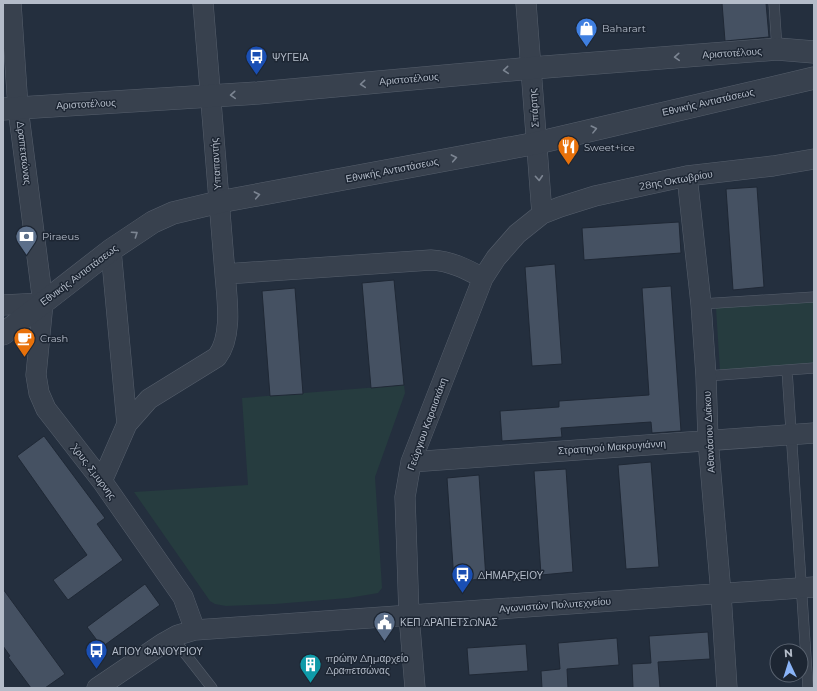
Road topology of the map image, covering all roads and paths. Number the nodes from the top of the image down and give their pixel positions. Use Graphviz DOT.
graph roads {
  1 [pos="11,3"];
  2 [pos="203,3"];
  3 [pos="526,3"];
  4 [pos="774,3"];
  5 [pos="777,50"];
  6 [pos="814,52"];
  7 [pos="532,68"];
  8 [pos="814,78"];
  9 [pos="211,97"];
  10 [pos="11,109"];
  11 [pos="537,143"];
  12 [pos="814,159"];
  13 [pos="687,176"];
  14 [pos="219,202"];
  15 [pos="542,214"];
  16 [pos="112,250"];
  17 [pos="225,274"];
  18 [pos="483,278"];
  19 [pos="814,297"];
  20 [pos="43,302"];
  21 [pos="701,304"];
  22 [pos="3,305"];
  23 [pos="3,334"];
  24 [pos="814,368"];
  25 [pos="787,370"];
  26 [pos="706,376"];
  27 [pos="127,424"];
  28 [pos="814,432"];
  29 [pos="792,434"];
  30 [pos="708,440"];
  31 [pos="411,462"];
  32 [pos="102,481"];
  33 [pos="808,588"];
  34 [pos="721,594"];
  35 [pos="409,615"];
  36 [pos="195,630"];
  37 [pos="173,638"];
  38 [pos="97,688"];
  39 [pos="212,688"];
  40 [pos="415,688"];
  41 [pos="727,688"];
  42 [pos="808,688"];
  1 -- 10 [label="street, Δραπετσώνας"];
  2 -- 9 [label="street, Υπαπαντής"];
  3 -- 7 [label="street, Σπάρτης"];
  4 -- 5 [label="lane"];
  5 -- 6 [label="street, Αριστοτέλους"];
  5 -- 7 [label="street, Αριστοτέλους, one-way"];
  7 -- 9 [label="street, Αριστοτέλους, one-way"];
  7 -- 11 [label="street, Σπάρτης"];
  11 -- 8 [label="street, Εθνικής Αντιστάσεως, one-way"];
  9 -- 10 [label="street, Αριστοτέλους"];
  9 -- 14 [label="street, Υπαπαντής"];
  10 -- 20 [label="street, Δραπετσώνας"];
  14 -- 11 [label="street, Εθνικής Αντιστάσεως, one-way"];
  11 -- 15 [label="street, Σπάρτης, one-way"];
  12 -- 13 [label="street, 28ης Οκτωβρίου"];
  13 -- 15 [label="street, 28ης Οκτωβρίου"];
  13 -- 21 [label="street, Αθανάσιου Διάκου"];
  16 -- 14 [label="street, Εθνικής Αντιστάσεως, one-way"];
  14 -- 17 [label="street, Υπαπαντής"];
  15 -- 18 [label="street, Γεώργιου Καραισκάκη"];
  16 -- 20 [label="street, Εθνικής Αντιστάσεως"];
  16 -- 27 [label="street"];
  17 -- 18 [label="street"];
  17 -- 27 [label="street, Υπαπαντής"];
  18 -- 31 [label="street, Γεώργιου Καραισκάκη"];
  19 -- 21 [label="lane"];
  20 -- 22 [label="street"];
  20 -- 23 [label="street, Εθνικής Αντιστάσεως"];
  20 -- 32 [label="street, Χρυς. Σμυρνης"];
  21 -- 26 [label="street, Αθανάσιου Διάκου"];
  24 -- 25 [label="lane"];
  25 -- 26 [label="lane"];
  25 -- 29 [label="lane"];
  26 -- 30 [label="street, Αθανάσιου Διάκου"];
  27 -- 32 [label="street"];
  28 -- 29 [label="street, Στρατηγού Μακρυγιάννη"];
  29 -- 30 [label="street, Στρατηγού Μακρυγιάννη"];
  29 -- 33 [label="lane"];
  30 -- 31 [label="street, Στρατηγού Μακρυγιάννη"];
  30 -- 34 [label="street, Αθανάσιου Διάκου"];
  31 -- 35 [label="street, Γεώργιου Καραισκάκη"];
  32 -- 36 [label="street, Χρυς. Σμυρνης"];
  33 -- 34 [label="street, Αγωνιστών Πολυτεχνείου"];
  33 -- 42 [label="lane"];
  34 -- 35 [label="street, Αγωνιστών Πολυτεχνείου"];
  34 -- 41 [label="street, Αθανάσιου Διάκου"];
  35 -- 36 [label="street, Αγωνιστών Πολυτεχνείου"];
  35 -- 40 [label="street, Γεώργιου Καραισκάκη"];
  36 -- 37 [label="street, Αγωνιστών Πολυτεχνείου"];
  37 -- 38 [label="street, Αγωνιστών Πολυτεχνείου"];
  37 -- 39 [label="lane"];
}
